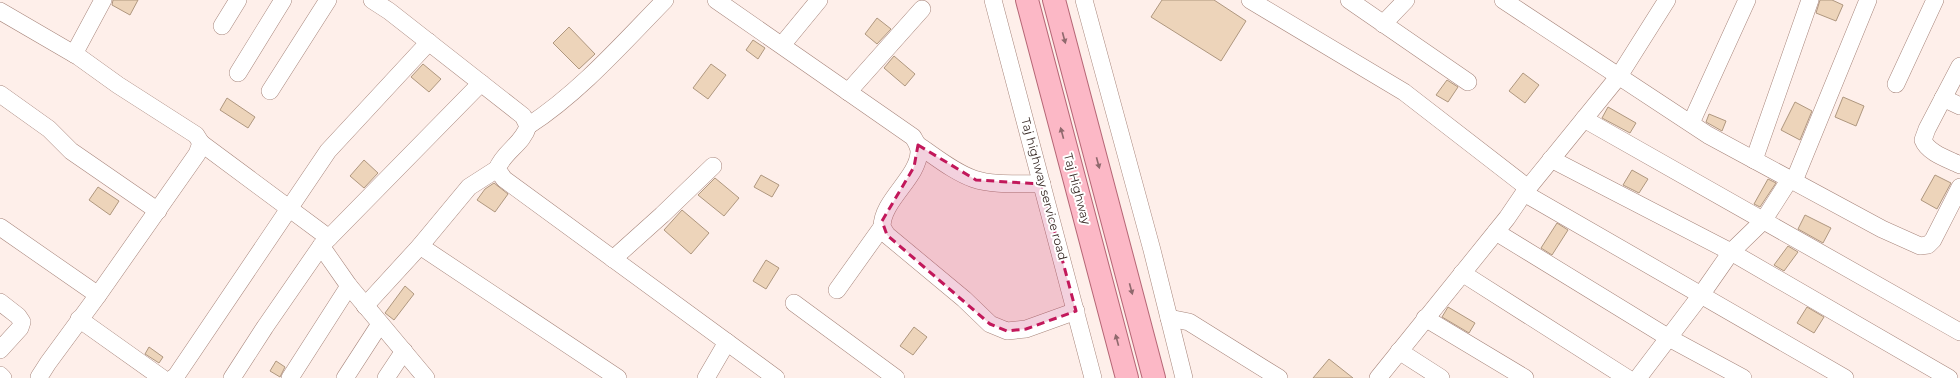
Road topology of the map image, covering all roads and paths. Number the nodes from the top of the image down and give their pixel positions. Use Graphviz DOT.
graph roads {
  1 [pos="103,0"];
  2 [pos="238,0"];
  3 [pos="283,0"];
  4 [pos="328,0"];
  5 [pos="372,0"];
  6 [pos="665,0"];
  7 [pos="716,0"];
  8 [pos="819,0"];
  9 [pos="993,0"];
  10 [pos="1027,0"];
  11 [pos="1054,0"];
  12 [pos="1084,0"];
  13 [pos="1250,0"];
  14 [pos="1349,0"];
  15 [pos="1406,0"];
  16 [pos="1502,0"];
  17 [pos="1667,0"];
  18 [pos="1747,0"];
  19 [pos="1810,0"];
  20 [pos="1868,0"];
  21 [pos="1935,0"];
  22 [pos="393,5"];
  23 [pos="922,9"];
  24 [pos="0,11"];
  25 [pos="1383,24"];
  26 [pos="222,26"];
  27 [pos="429,42"];
  28 [pos="782,45"];
  29 [pos="74,54"];
  30 [pos="1960,66"];
  31 [pos="238,73"];
  32 [pos="1619,76"];
  33 [pos="1468,82"];
  34 [pos="481,83"];
  35 [pos="1896,84"];
  36 [pos="270,91"];
  37 [pos="848,92"];
  38 [pos="0,94"];
  39 [pos="1943,98"];
  40 [pos="1960,106"];
  41 [pos="1584,119"];
  42 [pos="1691,123"];
  43 [pos="528,126"];
  44 [pos="201,143"];
  45 [pos="918,145"];
  46 [pos="1551,159"];
  47 [pos="1754,160"];
  48 [pos="1960,165"];
  49 [pos="713,166"];
  50 [pos="497,169"];
  51 [pos="1792,180"];
  52 [pos="1042,184"];
  53 [pos="1960,187"];
  54 [pos="1526,191"];
  55 [pos="290,209"];
  56 [pos="158,210"];
  57 [pos="1763,221"];
  58 [pos="0,226"];
  59 [pos="882,227"];
  60 [pos="1496,232"];
  61 [pos="325,242"];
  62 [pos="420,246"];
  63 [pos="1731,252"];
  64 [pos="613,259"];
  65 [pos="1462,273"];
  66 [pos="349,286"];
  67 [pos="837,290"];
  68 [pos="98,295"];
  69 [pos="1701,295"];
  70 [pos="0,302"];
  71 [pos="794,303"];
  72 [pos="365,306"];
  73 [pos="1076,311"];
  74 [pos="1169,318"];
  75 [pos="1425,318"];
  76 [pos="79,319"];
  77 [pos="380,324"];
  78 [pos="1960,332"];
  79 [pos="1669,338"];
  80 [pos="727,342"];
  81 [pos="0,350"];
  82 [pos="404,351"];
  83 [pos="1399,351"];
  84 [pos="597,372"];
  85 [pos="757,372"];
  86 [pos="0,375"];
  87 [pos="3,378"];
  88 [pos="40,378"];
  89 [pos="162,378"];
  90 [pos="173,378"];
  91 [pos="232,378"];
  92 [pos="290,378"];
  93 [pos="345,378"];
  94 [pos="386,378"];
  95 [pos="426,378"];
  96 [pos="618,378"];
  97 [pos="706,378"];
  98 [pos="776,378"];
  99 [pos="896,378"];
  100 [pos="1093,378"];
  101 [pos="1127,378"];
  102 [pos="1154,378"];
  103 [pos="1184,378"];
  104 [pos="1279,378"];
  105 [pos="1378,378"];
  106 [pos="1441,378"];
  107 [pos="1525,378"];
  108 [pos="1627,378"];
  109 [pos="1638,378"];
  110 [pos="1743,378"];
  111 [pos="1845,378"];
  112 [pos="1949,378"];
  1 -- 29 [label="street"];
  2 -- 26 [label="street"];
  3 -- 31 [label="street"];
  4 -- 36 [label="street"];
  5 -- 22 [label="street"];
  6 -- 43 [label="street"];
  7 -- 28 [label="street"];
  8 -- 28 [label="street"];
  9 -- 52 [label="street, Taj highway service road"];
  101 -- 10 [label="main road, Taj Highway, one-way"];
  11 -- 102 [label="main road, one-way"];
  12 -- 74 [label="street"];
  13 -- 54 [label="street"];
  14 -- 25 [label="street"];
  15 -- 25 [label="street"];
  16 -- 32 [label="street"];
  17 -- 32 [label="street"];
  18 -- 42 [label="street"];
  19 -- 47 [label="street"];
  20 -- 51 [label="street"];
  21 -- 35 [label="street"];
  22 -- 27 [label="street"];
  23 -- 37 [label="street"];
  24 -- 29 [label="street"];
  25 -- 33 [label="street"];
  27 -- 34 [label="street"];
  27 -- 55 [label="street"];
  28 -- 37 [label="street"];
  29 -- 44 [label="street"];
  30 -- 39 [label="street"];
  32 -- 41 [label="street"];
  32 -- 42 [label="street"];
  34 -- 43 [label="street"];
  34 -- 61 [label="street"];
  37 -- 45 [label="street"];
  38 -- 56 [label="street"];
  39 -- 40 [label="street"];
  39 -- 48 [label="street"];
  41 -- 46 [label="street"];
  41 -- 57 [label="street"];
  42 -- 47 [label="street"];
  43 -- 50 [label="street"];
  44 -- 55 [label="street"];
  44 -- 56 [label="street"];
  45 -- 52 [label="street"];
  45 -- 59 [label="street"];
  46 -- 54 [label="street"];
  46 -- 63 [label="street"];
  47 -- 51 [label="street"];
  49 -- 64 [label="street"];
  50 -- 62 [label="street"];
  50 -- 64 [label="street"];
  51 -- 53 [label="street"];
  51 -- 57 [label="street"];
  52 -- 73 [label="street, Taj highway service road"];
  54 -- 60 [label="street"];
  54 -- 69 [label="street"];
  55 -- 61 [label="street"];
  55 -- 90 [label="street"];
  56 -- 68 [label="street"];
  57 -- 63 [label="street"];
  57 -- 78 [label="street"];
  58 -- 68 [label="street"];
  59 -- 67 [label="street"];
  59 -- 73 [label="street"];
  60 -- 65 [label="street"];
  60 -- 79 [label="street"];
  61 -- 66 [label="street"];
  61 -- 91 [label="street"];
  62 -- 72 [label="street"];
  62 -- 84 [label="street"];
  63 -- 69 [label="street"];
  63 -- 112 [label="street"];
  64 -- 80 [label="street"];
  65 -- 75 [label="street"];
  65 -- 108 [label="street"];
  66 -- 72 [label="street"];
  66 -- 92 [label="street"];
  68 -- 76 [label="street"];
  69 -- 79 [label="street"];
  69 -- 111 [label="street"];
  70 -- 81 [label="street"];
  71 -- 99 [label="street"];
  72 -- 77 [label="street"];
  73 -- 100 [label="street, Taj highway service road"];
  74 -- 103 [label="street"];
  74 -- 104 [label="street"];
  75 -- 83 [label="street"];
  75 -- 107 [label="street"];
  76 -- 88 [label="street"];
  76 -- 89 [label="street"];
  77 -- 82 [label="street"];
  77 -- 93 [label="street"];
  79 -- 109 [label="street"];
  79 -- 110 [label="street"];
  80 -- 85 [label="street"];
  80 -- 97 [label="street"];
  82 -- 94 [label="street"];
  82 -- 95 [label="street"];
  83 -- 105 [label="street"];
  83 -- 106 [label="street"];
  84 -- 96 [label="street"];
  85 -- 98 [label="street"];
  86 -- 87 [label="street"];
}
